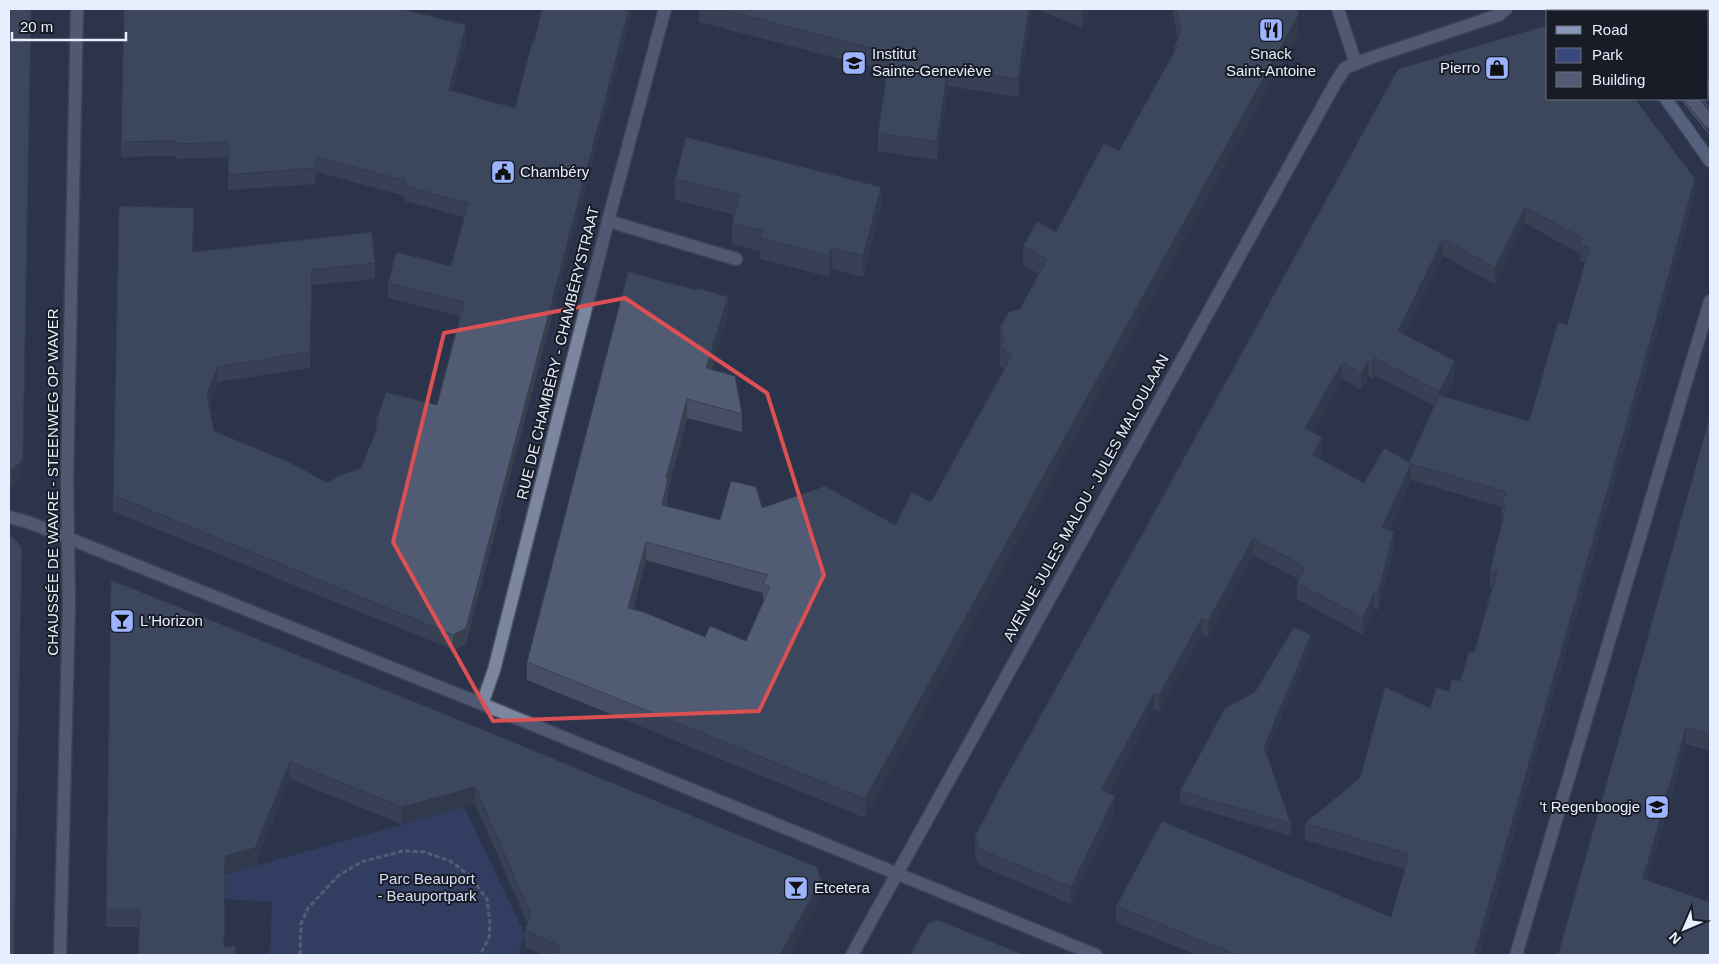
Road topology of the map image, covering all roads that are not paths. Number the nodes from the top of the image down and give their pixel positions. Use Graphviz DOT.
graph roads {
  1 [pos="77,9"];
  2 [pos="665,9"];
  3 [pos="1338,9"];
  4 [pos="1506,9"];
  5 [pos="1356,64"];
  6 [pos="1667,100"];
  7 [pos="1692,100"];
  8 [pos="1710,122"];
  9 [pos="1710,162"];
  10 [pos="608,221"];
  11 [pos="736,259"];
  12 [pos="1710,301"];
  13 [pos="9,518"];
  14 [pos="68,538"];
  15 [pos="482,704"];
  16 [pos="897,874"];
  17 [pos="60,955"];
  18 [pos="852,955"];
  19 [pos="1096,955"];
  20 [pos="1516,955"];
  1 -- 14 [label="street, CHAUSSÉE DE WAVRE - STEENWEG OP WAVER"];
  2 -- 10 [label="street, RUE DE CHAMBÉRY - CHAMBÉRYSTRAAT"];
  3 -- 5 [label="street"];
  4 -- 5 [label="street"];
  5 -- 16 [label="street, AVENUE JULES MALOU - JULES MALOULAAN"];
  6 -- 9 [label="main road"];
  7 -- 8 [label="street"];
  10 -- 11 [label="street"];
  10 -- 15 [label="street, RUE DE CHAMBÉRY - CHAMBÉRYSTRAAT"];
  12 -- 20 [label="street"];
  13 -- 14 [label="street"];
  14 -- 15 [label="street"];
  14 -- 17 [label="street, CHAUSSÉE DE WAVRE - STEENWEG OP WAVER"];
  15 -- 16 [label="street"];
  16 -- 18 [label="street, AVENUE JULES MALOU - JULES MALOULAAN"];
  16 -- 19 [label="street"];
}
